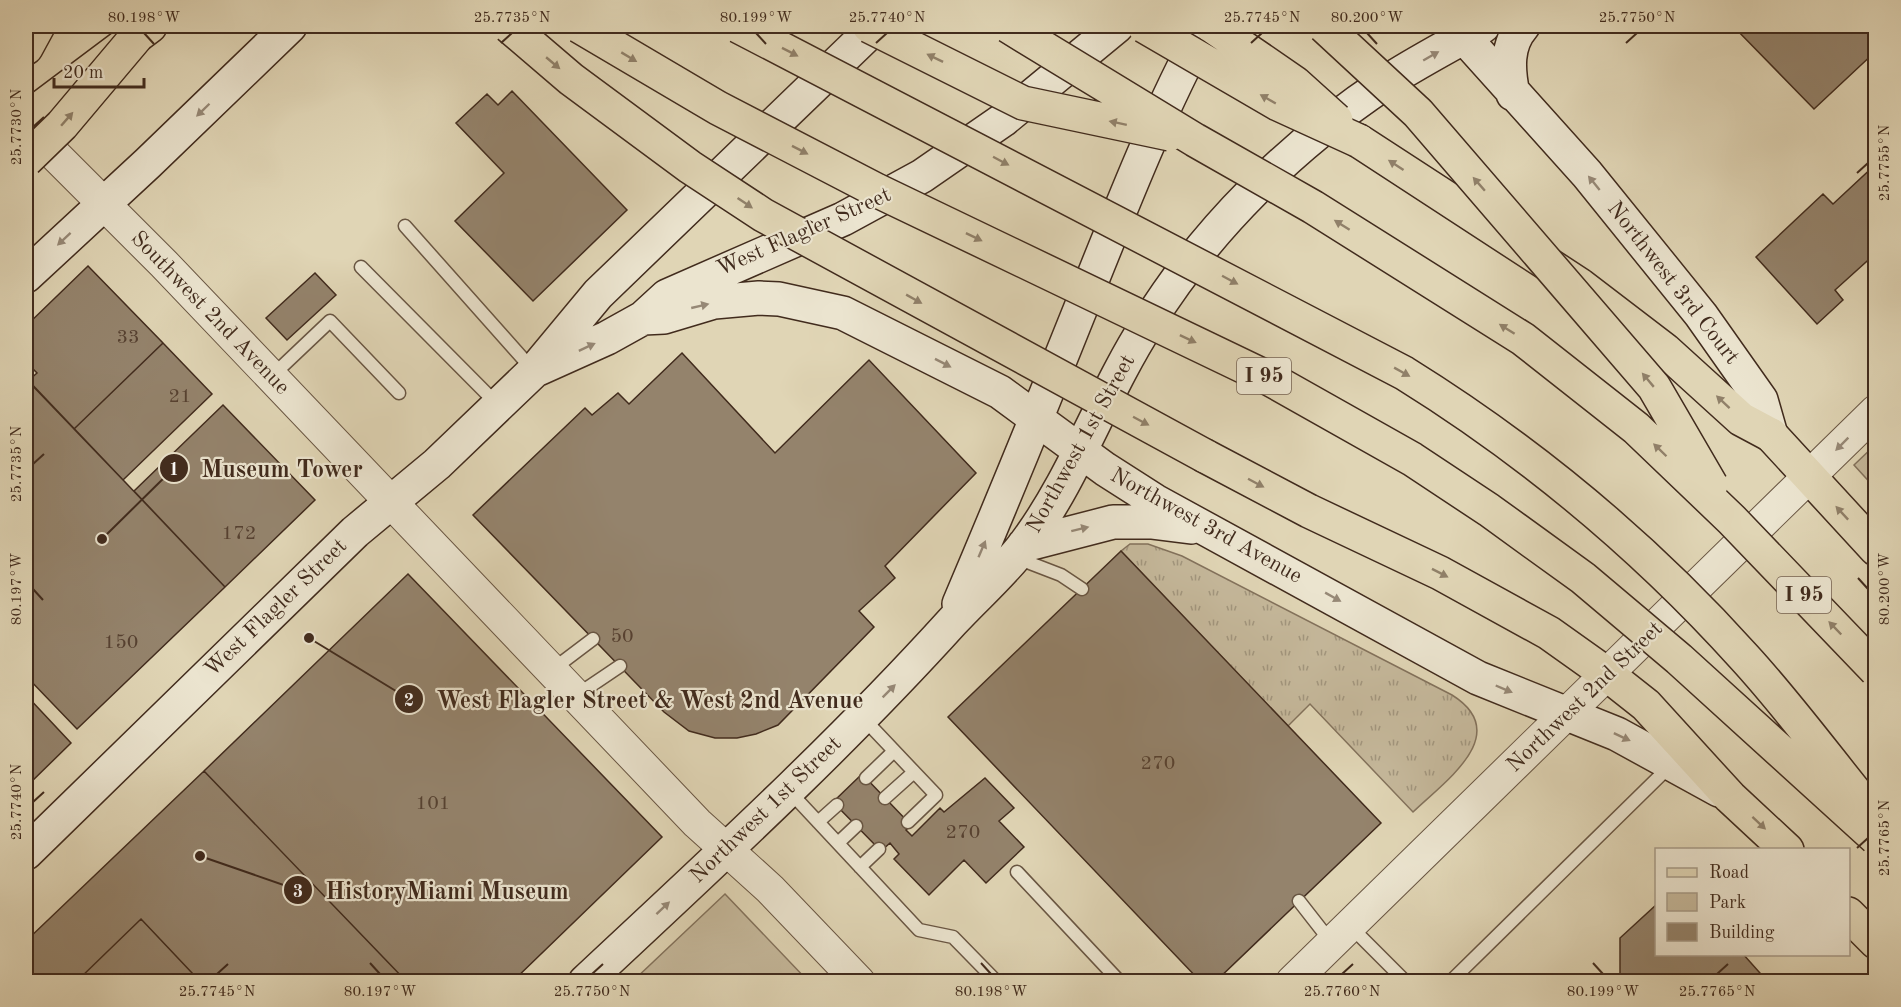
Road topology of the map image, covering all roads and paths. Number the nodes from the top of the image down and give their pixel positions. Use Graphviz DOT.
graph roads {
  1 [pos="38,26"];
  2 [pos="290,26"];
  3 [pos="509,26"];
  4 [pos="579,26"];
  5 [pos="738,26"];
  6 [pos="869,26"];
  7 [pos="876,26"];
  8 [pos="1008,26"];
  9 [pos="1117,26"];
  10 [pos="1144,26"];
  11 [pos="1205,26"];
  12 [pos="1212,26"];
  13 [pos="1324,26"];
  14 [pos="1523,26"];
  15 [pos="1467,29"];
  16 [pos="143,31"];
  17 [pos="26,48"];
  18 [pos="1513,94"];
  19 [pos="26,119"];
  20 [pos="26,126"];
  21 [pos="1196,140"];
  22 [pos="1359,141"];
  23 [pos="26,160"];
  24 [pos="102,204"];
  25 [pos="405,226"];
  26 [pos="361,267"];
  27 [pos="26,276"];
  28 [pos="643,318"];
  29 [pos="534,371"];
  30 [pos="272,376"];
  31 [pos="399,393"];
  32 [pos="498,406"];
  33 [pos="1875,411"];
  34 [pos="1036,417"];
  35 [pos="1771,435"];
  36 [pos="1082,450"];
  37 [pos="1809,477"];
  38 [pos="391,502"];
  39 [pos="1732,520"];
  40 [pos="1208,529"];
  41 [pos="1875,549"];
  42 [pos="1019,551"];
  43 [pos="1082,589"];
  44 [pos="952,623"];
  45 [pos="593,639"];
  46 [pos="620,666"];
  47 [pos="552,670"];
  48 [pos="1875,670"];
  49 [pos="1608,675"];
  50 [pos="576,696"];
  51 [pos="1567,716"];
  52 [pos="862,717"];
  53 [pos="894,751"];
  54 [pos="1673,763"];
  55 [pos="914,772"];
  56 [pos="866,778"];
  57 [pos="788,790"];
  58 [pos="1730,797"];
  59 [pos="885,798"];
  60 [pos="837,805"];
  61 [pos="1875,819"];
  62 [pos="818,822"];
  63 [pos="908,822"];
  64 [pos="856,826"];
  65 [pos="1875,838"];
  66 [pos="838,843"];
  67 [pos="1786,848"];
  68 [pos="727,849"];
  69 [pos="879,849"];
  70 [pos="26,853"];
  71 [pos="860,867"];
  72 [pos="1017,872"];
  73 [pos="1299,901"];
  74 [pos="1850,916"];
  75 [pos="1341,935"];
  76 [pos="1875,942"];
  77 [pos="585,981"];
  78 [pos="859,981"];
  79 [pos="997,981"];
  80 [pos="1120,981"];
  81 [pos="1292,981"];
  82 [pos="1406,981"];
  83 [pos="1450,981"];
  1 -- 17 [label="main road"];
  2 -- 24 [label="main road, one-way"];
  3 -- 49 [label="main road, Northwest 3rd Avenue, one-way, bridge"];
  4 -- 65 [label="main road, I 95, one-way, bridge"];
  5 -- 61 [label="main road, one-way, bridge"];
  21 -- 6 [label="main road, one-way, bridge"];
  7 -- 29 [label="main road, West Flagler Street"];
  8 -- 21 [label="main road, I 95, bridge"];
  9 -- 28 [label="main road, West Flagler Street"];
  22 -- 10 [label="main road, one-way, bridge"];
  11 -- 34 [label="main road"];
  12 -- 22 [label="main road, bridge"];
  39 -- 13 [label="main road, one-way, bridge"];
  14 -- 18 [label="main road"];
  15 -- 18 [label="main road, Northwest 3rd Court"];
  36 -- 15 [label="main road, Northwest 1st Street, one-way"];
  16 -- 19 [label="main road, bridge"];
  23 -- 16 [label="main road, one-way, bridge"];
  35 -- 18 [label="main road, Northwest 3rd Court, one-way"];
  20 -- 24 [label="street, Southwest 2nd Avenue"];
  39 -- 21 [label="main road, I 95, one-way, bridge"];
  35 -- 22 [label="main road, one-way"];
  24 -- 27 [label="main road, one-way"];
  24 -- 30 [label="street, Southwest 2nd Avenue"];
  25 -- 29 [label="lane"];
  26 -- 32 [label="lane"];
  29 -- 28 [label="main road, West Flagler Street, one-way"];
  28 -- 34 [label="main road, Northwest 3rd Avenue, one-way"];
  29 -- 32 [label="main road, West Flagler Street"];
  30 -- 31 [label="lane"];
  30 -- 38 [label="street, Southwest 2nd Avenue"];
  32 -- 38 [label="main road, West Flagler Street"];
  33 -- 37 [label="street, Northwest 2nd Street, one-way"];
  34 -- 36 [label="main road, Northwest 3rd Avenue"];
  44 -- 34 [label="main road, one-way"];
  35 -- 37 [label="main road, Northwest 3rd Court"];
  36 -- 40 [label="main road, Northwest 3rd Avenue"];
  36 -- 42 [label="main road, Northwest 1st Street"];
  41 -- 37 [label="main road, Northwest 3rd Court, one-way"];
  37 -- 49 [label="street, Northwest 2nd Street"];
  38 -- 47 [label="street, Southwest 2nd Avenue"];
  38 -- 70 [label="main road, West Flagler Street"];
  48 -- 39 [label="main road, I 95, one-way, bridge"];
  42 -- 40 [label="main road, one-way"];
  40 -- 51 [label="main road, Northwest 3rd Avenue, one-way"];
  42 -- 43 [label="lane"];
  42 -- 44 [label="main road, Northwest 1st Street"];
  52 -- 44 [label="main road, Northwest 1st Street, one-way"];
  45 -- 47 [label="lane"];
  46 -- 50 [label="lane"];
  47 -- 50 [label="street, Southwest 2nd Avenue"];
  49 -- 51 [label="street, Northwest 2nd Street"];
  49 -- 58 [label="main road, Northwest 3rd Avenue"];
  50 -- 68 [label="street, Southwest 2nd Avenue"];
  51 -- 54 [label="main road, Northwest 3rd Avenue, one-way"];
  51 -- 75 [label="street, Northwest 2nd Street"];
  52 -- 53 [label="lane"];
  52 -- 57 [label="main road, Northwest 1st Street"];
  53 -- 55 [label="lane"];
  53 -- 56 [label="lane"];
  54 -- 58 [label="main road, Northwest 3rd Avenue"];
  54 -- 83 [label="lane"];
  55 -- 59 [label="lane"];
  55 -- 63 [label="lane"];
  57 -- 62 [label="lane"];
  57 -- 68 [label="main road, Northwest 1st Street"];
  58 -- 67 [label="main road, Northwest 3rd Avenue, one-way"];
  60 -- 62 [label="lane"];
  62 -- 66 [label="lane"];
  64 -- 66 [label="lane"];
  66 -- 71 [label="lane"];
  77 -- 68 [label="main road, Northwest 1st Street, one-way"];
  68 -- 78 [label="street, Southwest 2nd Avenue"];
  69 -- 71 [label="lane"];
  71 -- 79 [label="lane"];
  72 -- 80 [label="lane"];
  73 -- 75 [label="lane"];
  74 -- 76 [label="main road"];
  75 -- 81 [label="street, Northwest 2nd Street"];
  75 -- 82 [label="lane"];
}
